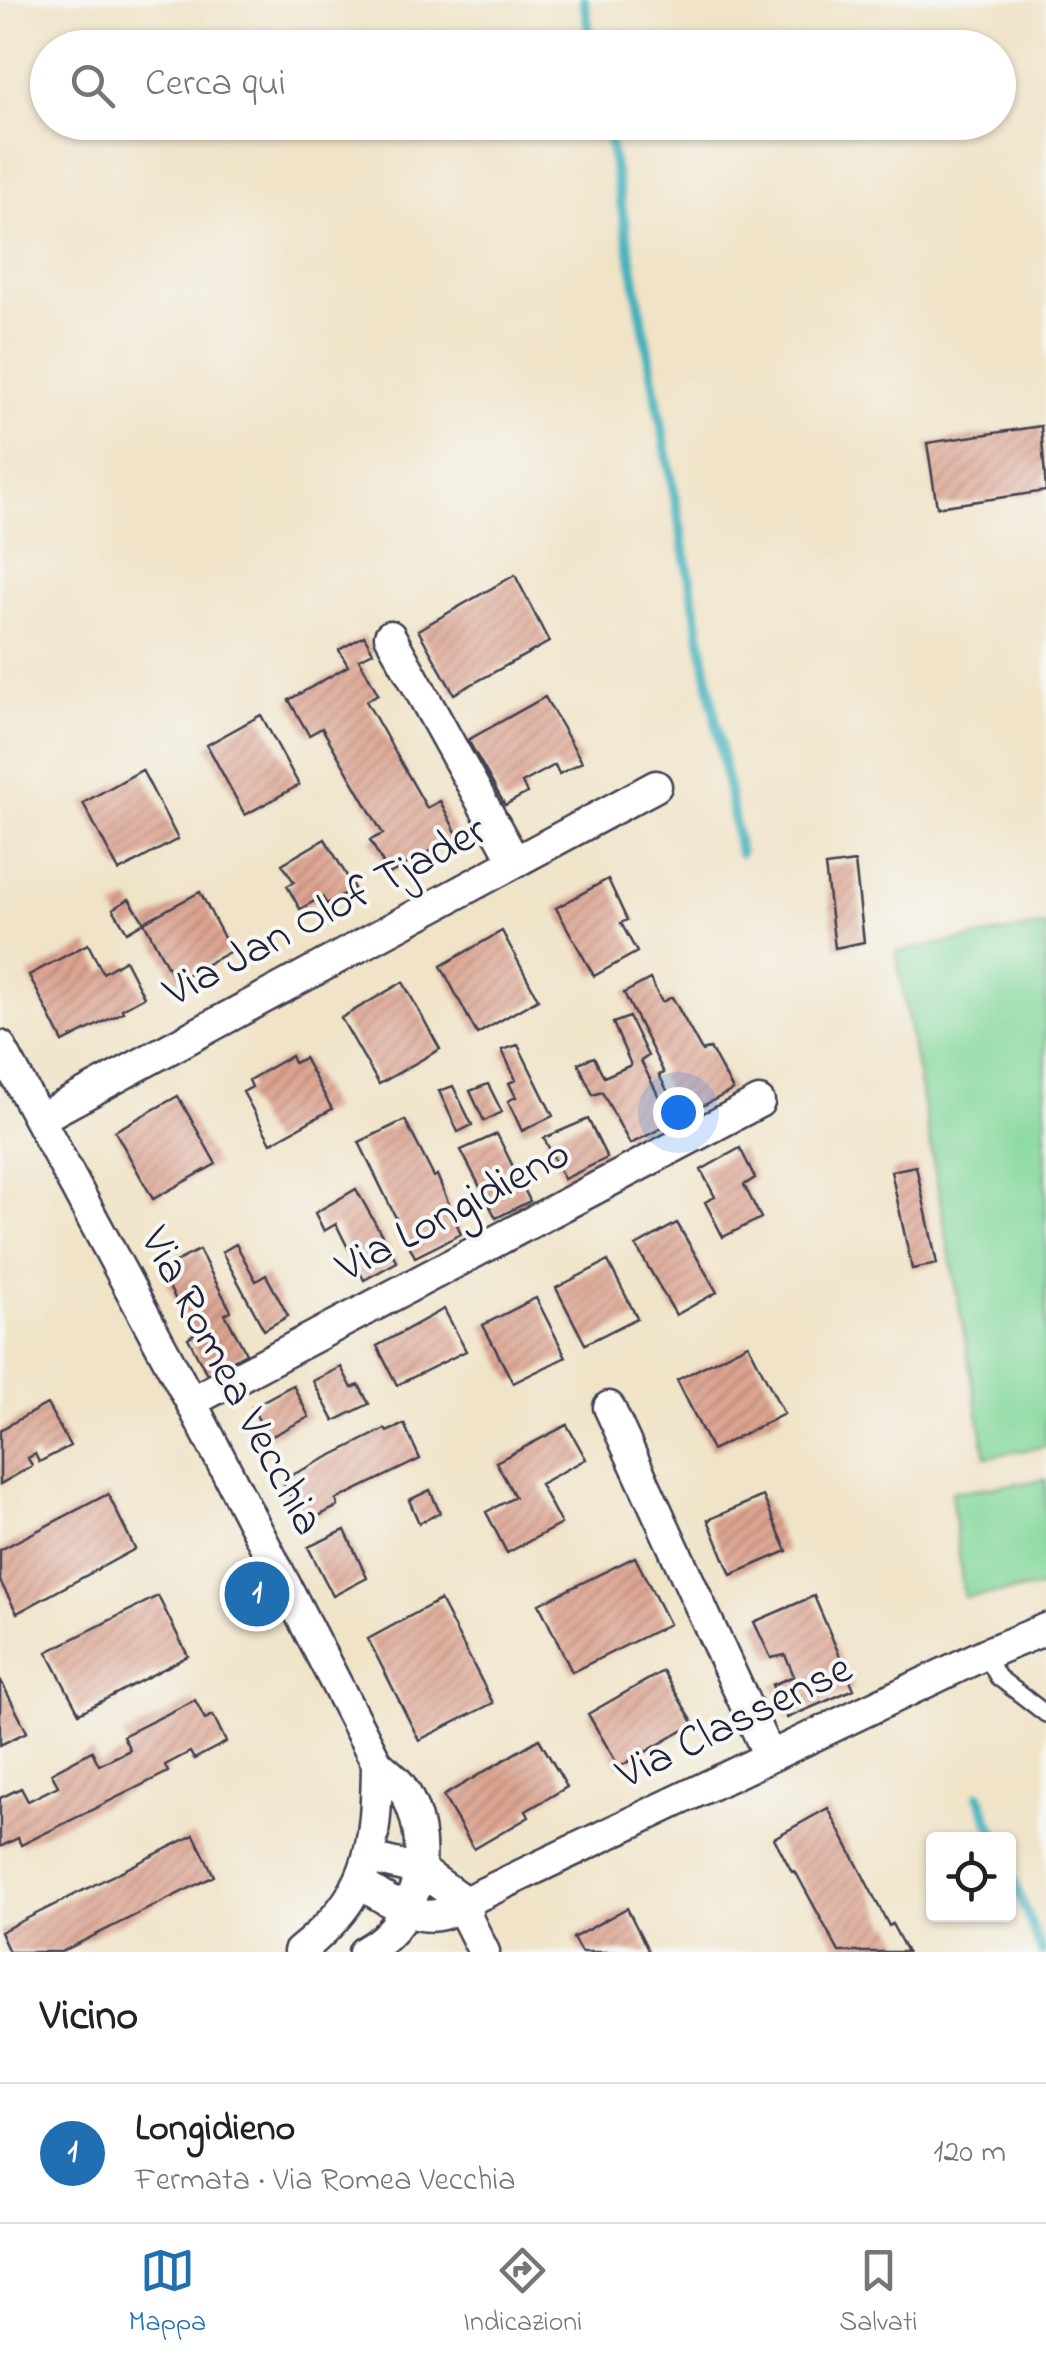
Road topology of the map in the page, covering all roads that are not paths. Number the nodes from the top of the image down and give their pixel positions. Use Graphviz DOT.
graph roads {
  1 [pos="390,636"];
  2 [pos="656,786"];
  3 [pos="514,862"];
  4 [pos="0,1046"];
  5 [pos="759,1102"];
  6 [pos="39,1119"];
  7 [pos="191,1402"];
  8 [pos="608,1407"];
  9 [pos="1046,1628"];
  10 [pos="985,1654"];
  11 [pos="1046,1714"];
  12 [pos="769,1756"];
  13 [pos="377,1763"];
  14 [pos="420,1870"];
  15 [pos="365,1871"];
  16 [pos="466,1902"];
  17 [pos="407,1910"];
  18 [pos="299,1952"];
  19 [pos="364,1952"];
  20 [pos="484,1952"];
  1 -- 3 [label="street"];
  2 -- 3 [label="street, Via Jan Olof Tjader"];
  3 -- 6 [label="street, Via Jan Olof Tjader"];
  4 -- 6 [label="street, Via Romea Vecchia"];
  5 -- 7 [label="street, Via Longidieno"];
  6 -- 7 [label="street, Via Romea Vecchia"];
  7 -- 13 [label="street, Via Romea Vecchia"];
  8 -- 12 [label="street"];
  9 -- 10 [label="street, Via Classense"];
  10 -- 11 [label="lane"];
  10 -- 12 [label="street, Via Classense"];
  12 -- 16 [label="street, Via Classense"];
  13 -- 14 [label="street, Via Romea Vecchia"];
  13 -- 15 [label="street, Via Romea Vecchia"];
  14 -- 15 [label="street"];
  14 -- 16 [label="street"];
  14 -- 17 [label="street"];
  15 -- 17 [label="street, Via Classense"];
  15 -- 18 [label="street"];
  16 -- 17 [label="street, Via Classense"];
  16 -- 20 [label="street"];
  17 -- 19 [label="street"];
}
